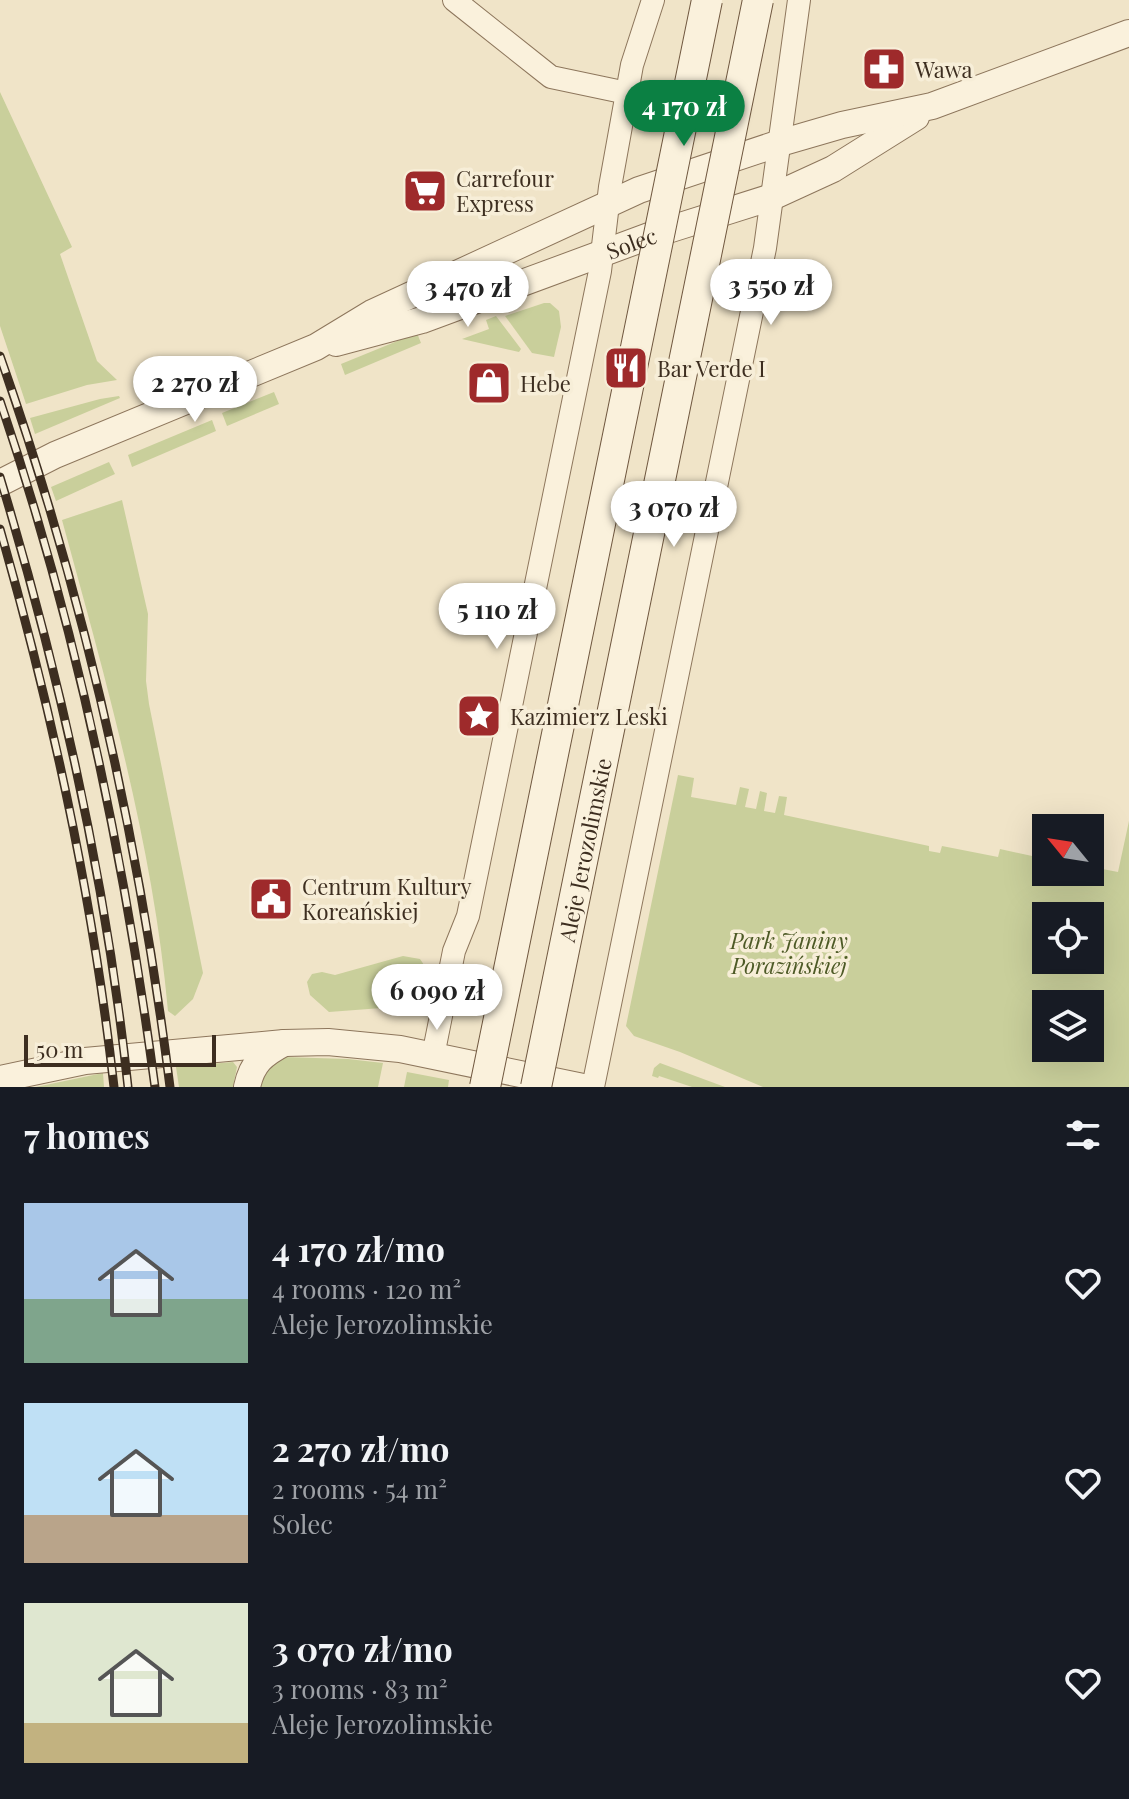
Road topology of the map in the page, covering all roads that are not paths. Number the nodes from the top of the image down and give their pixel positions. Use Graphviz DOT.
graph roads {
  1 [pos="454,0"];
  2 [pos="653,0"];
  3 [pos="707,0"];
  4 [pos="758,0"];
  5 [pos="799,0"];
  6 [pos="1129,33"];
  7 [pos="627,93"];
  8 [pos="932,106"];
  9 [pos="780,143"];
  10 [pos="772,197"];
  11 [pos="608,204"];
  12 [pos="602,252"];
  13 [pos="316,347"];
  14 [pos="55,455"];
  15 [pos="0,466"];
  16 [pos="0,483"];
  17 [pos="284,1043"];
  18 [pos="433,1056"];
  19 [pos="0,1079"];
  20 [pos="247,1087"];
  21 [pos="485,1087"];
  22 [pos="536,1087"];
  23 [pos="583,1087"];
  24 [pos="593,1087"];
  1 -- 7 [label="street"];
  2 -- 7 [label="street"];
  3 -- 21 [label="main road, bridge"];
  4 -- 22 [label="main road, Aleje Jerozolimskie, bridge"];
  5 -- 9 [label="street"];
  6 -- 8 [label="street, Solec"];
  7 -- 11 [label="street"];
  8 -- 9 [label="street, Solec"];
  8 -- 10 [label="street, Solec"];
  9 -- 10 [label="street"];
  9 -- 11 [label="street, Solec"];
  10 -- 12 [label="street, Solec"];
  10 -- 24 [label="street"];
  11 -- 12 [label="street"];
  11 -- 13 [label="street, Solec"];
  12 -- 13 [label="street, Solec"];
  12 -- 18 [label="street"];
  13 -- 14 [label="street, Solec"];
  14 -- 15 [label="street, Solec"];
  14 -- 16 [label="street, Solec"];
  17 -- 18 [label="street"];
  17 -- 19 [label="street"];
  17 -- 20 [label="street"];
  18 -- 23 [label="street"];
}
